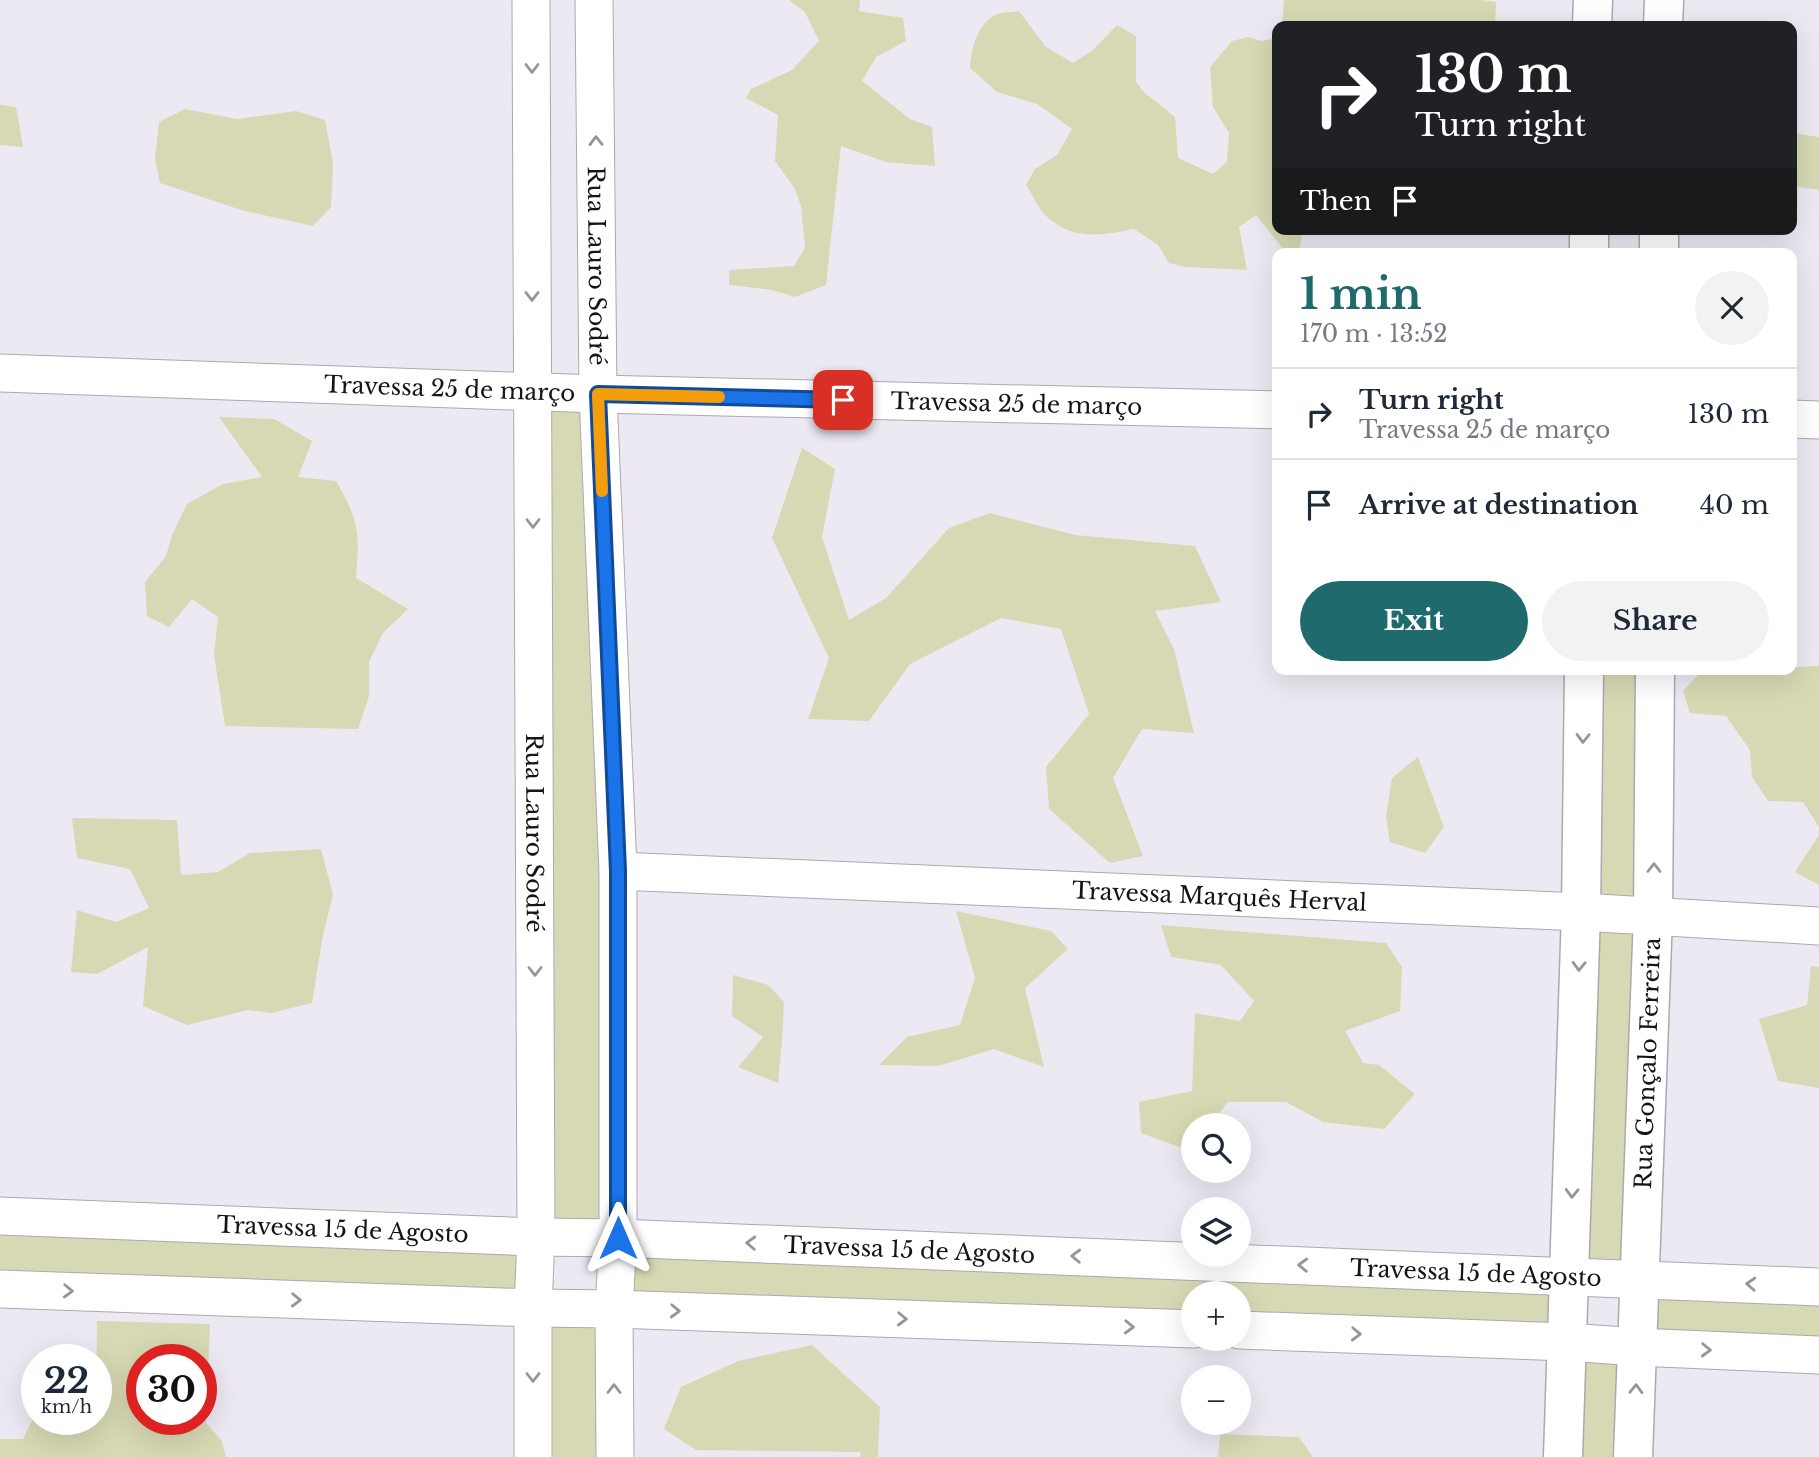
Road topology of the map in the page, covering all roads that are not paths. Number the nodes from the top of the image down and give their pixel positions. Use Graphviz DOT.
graph roads {
  1 [pos="531,0"];
  2 [pos="594,0"];
  3 [pos="1592,0"];
  4 [pos="1664,0"];
  5 [pos="1592,21"];
  6 [pos="1664,21"];
  7 [pos="0,373"];
  8 [pos="533,391"];
  9 [pos="598,394"];
  10 [pos="1272,410"];
  11 [pos="1797,419"];
  12 [pos="1819,420"];
  13 [pos="1584,675"];
  14 [pos="1655,675"];
  15 [pos="618,871"];
  16 [pos="1581,912"];
  17 [pos="1653,916"];
  18 [pos="1819,926"];
  19 [pos="0,1216"];
  20 [pos="536,1237"];
  21 [pos="618,1238"];
  22 [pos="1569,1275"];
  23 [pos="1640,1279"];
  24 [pos="1819,1287"];
  25 [pos="0,1289"];
  26 [pos="533,1308"];
  27 [pos="614,1309"];
  28 [pos="1181,1329"];
  29 [pos="1251,1330"];
  30 [pos="1568,1342"];
  31 [pos="1637,1348"];
  32 [pos="1819,1355"];
  33 [pos="533,1457"];
  34 [pos="615,1457"];
  35 [pos="1563,1457"];
  36 [pos="1633,1457"];
  1 -- 8 [label="street, Rua Lauro Sodré, one-way"];
  9 -- 2 [label="street, Rua Lauro Sodré, one-way"];
  3 -- 5 [label="street"];
  4 -- 6 [label="street"];
  7 -- 8 [label="street, Travessa 25 de março"];
  8 -- 9 [label="street, Travessa 25 de março"];
  8 -- 20 [label="street, Rua Lauro Sodré, one-way"];
  9 -- 10 [label="street, Travessa 25 de março"];
  9 -- 15 [label="street, Rua Lauro Sodré"];
  11 -- 12 [label="street"];
  13 -- 16 [label="street, one-way"];
  17 -- 14 [label="street, Rua Gonçalo Ferreira, one-way"];
  15 -- 16 [label="street, Travessa Marquês Herval"];
  15 -- 21 [label="street, Rua Lauro Sodré"];
  16 -- 17 [label="street, Travessa Marquês Herval"];
  16 -- 22 [label="street, one-way"];
  17 -- 18 [label="street, Travessa Marquês Herval"];
  17 -- 23 [label="street, Rua Gonçalo Ferreira"];
  19 -- 20 [label="street, Travessa 15 de Agosto"];
  20 -- 21 [label="street, Travessa 15 de Agosto"];
  20 -- 26 [label="street, Rua Lauro Sodré"];
  22 -- 21 [label="street, Travessa 15 de Agosto, one-way"];
  21 -- 27 [label="street, Rua Lauro Sodré"];
  22 -- 23 [label="street, Travessa 15 de Agosto"];
  22 -- 30 [label="street"];
  24 -- 23 [label="street, Travessa 15 de Agosto, one-way"];
  23 -- 31 [label="street, Rua Gonçalo Ferreira"];
  25 -- 26 [label="street, one-way"];
  26 -- 27 [label="street"];
  26 -- 33 [label="street, Rua Lauro Sodré, one-way"];
  27 -- 28 [label="street, one-way"];
  34 -- 27 [label="street, Rua Lauro Sodré, one-way"];
  29 -- 30 [label="street, one-way"];
  30 -- 31 [label="street"];
  30 -- 35 [label="street"];
  31 -- 32 [label="street, one-way"];
  36 -- 31 [label="street, Rua Gonçalo Ferreira, one-way"];
}
